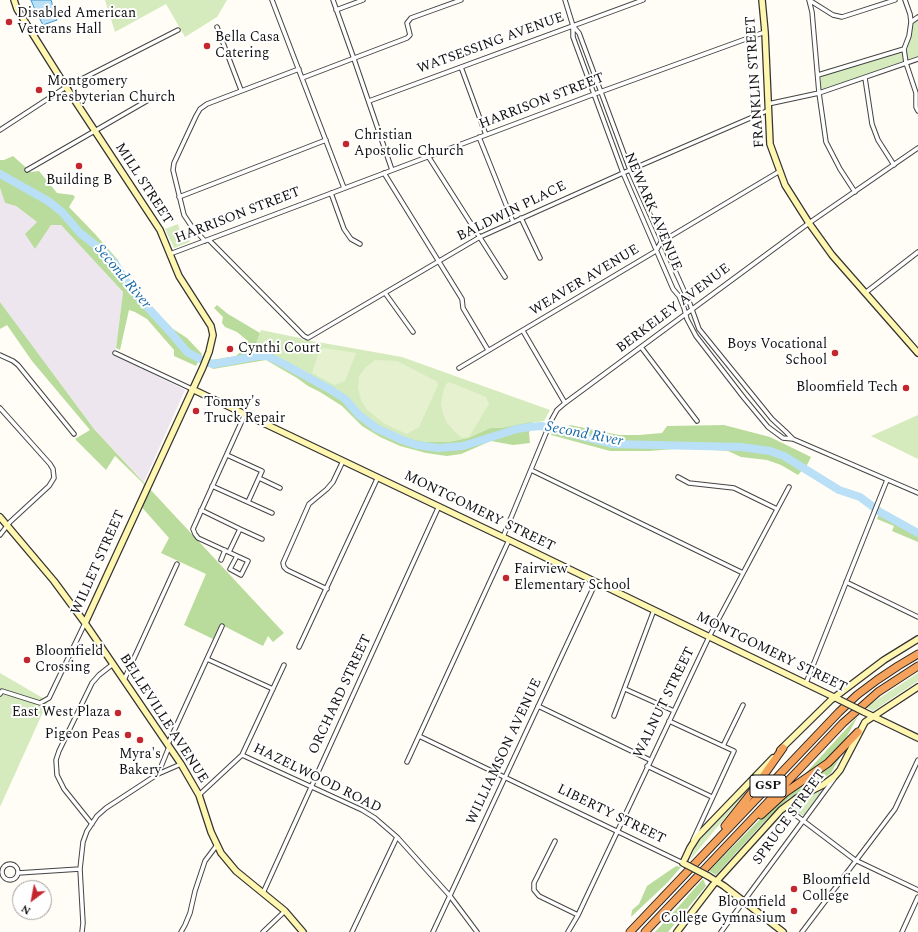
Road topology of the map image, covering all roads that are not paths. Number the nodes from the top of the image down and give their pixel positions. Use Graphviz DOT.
graph roads {
  1 [pos="14,0"];
  2 [pos="272,0"];
  3 [pos="333,0"];
  4 [pos="363,0"];
  5 [pos="461,0"];
  6 [pos="565,0"];
  7 [pos="643,0"];
  8 [pos="762,0"];
  9 [pos="809,0"];
  10 [pos="894,0"];
  11 [pos="905,0"];
  12 [pos="336,10"];
  13 [pos="918,17"];
  14 [pos="911,22"];
  15 [pos="573,26"];
  16 [pos="217,27"];
  17 [pos="178,30"];
  18 [pos="765,32"];
  19 [pos="904,49"];
  20 [pos="354,59"];
  21 [pos="918,59"];
  22 [pos="906,63"];
  23 [pos="461,67"];
  24 [pos="299,69"];
  25 [pos="818,75"];
  26 [pos="302,78"];
  27 [pos="865,78"];
  28 [pos="66,87"];
  29 [pos="242,90"];
  30 [pos="600,92"];
  31 [pos="819,93"];
  32 [pos="594,94"];
  33 [pos="157,95"];
  34 [pos="369,101"];
  35 [pos="768,104"];
  36 [pos="769,110"];
  37 [pos="918,111"];
  38 [pos="0,130"];
  39 [pos="95,131"];
  40 [pos="486,135"];
  41 [pos="479,137"];
  42 [pos="326,140"];
  43 [pos="918,148"];
  44 [pos="428,156"];
  45 [pos="894,165"];
  46 [pos="27,170"];
  47 [pos="392,170"];
  48 [pos="630,170"];
  49 [pos="780,171"];
  50 [pos="384,173"];
  51 [pos="623,173"];
  52 [pos="344,188"];
  53 [pos="855,192"];
  54 [pos="330,193"];
  55 [pos="179,197"];
  56 [pos="521,218"];
  57 [pos="513,222"];
  58 [pos="809,223"];
  59 [pos="480,237"];
  60 [pos="207,240"];
  61 [pos="661,242"];
  62 [pos="360,244"];
  63 [pos="656,250"];
  64 [pos="918,252"];
  65 [pos="170,254"];
  66 [pos="540,258"];
  67 [pos="439,262"];
  68 [pos="505,277"];
  69 [pos="385,293"];
  70 [pos="864,293"];
  71 [pos="691,309"];
  72 [pos="686,313"];
  73 [pos="523,331"];
  74 [pos="413,332"];
  75 [pos="641,347"];
  76 [pos="488,350"];
  77 [pos="115,353"];
  78 [pos="918,353"];
  79 [pos="0,355"];
  80 [pos="459,368"];
  81 [pos="192,389"];
  82 [pos="565,403"];
  83 [pos="0,408"];
  84 [pos="245,414"];
  85 [pos="697,421"];
  86 [pos="74,434"];
  87 [pos="793,439"];
  88 [pos="227,455"];
  89 [pos="343,461"];
  90 [pos="532,470"];
  91 [pos="378,477"];
  92 [pos="678,477"];
  93 [pos="259,478"];
  94 [pos="887,480"];
  95 [pos="212,486"];
  96 [pos="788,487"];
  97 [pos="280,488"];
  98 [pos="918,492"];
  99 [pos="248,502"];
  100 [pos="439,506"];
  101 [pos="777,509"];
  102 [pos="201,510"];
  103 [pos="272,513"];
  104 [pos="0,517"];
  105 [pos="7,525"];
  106 [pos="240,529"];
  107 [pos="0,535"];
  108 [pos="503,537"];
  109 [pos="262,539"];
  110 [pos="509,540"];
  111 [pos="227,551"];
  112 [pos="236,556"];
  113 [pos="220,560"];
  114 [pos="177,564"];
  115 [pos="743,573"];
  116 [pos="596,582"];
  117 [pos="846,582"];
  118 [pos="326,588"];
  119 [pos="654,610"];
  120 [pos="918,617"];
  121 [pos="85,622"];
  122 [pos="222,626"];
  123 [pos="709,637"];
  124 [pos="918,639"];
  125 [pos="299,647"];
  126 [pos="918,654"];
  127 [pos="207,658"];
  128 [pos="113,664"];
  129 [pos="284,665"];
  130 [pos="918,666"];
  131 [pos="124,680"];
  132 [pos="806,683"];
  133 [pos="918,687"];
  134 [pos="273,689"];
  135 [pos="624,689"];
  136 [pos="0,694"];
  137 [pos="834,697"];
  138 [pos="743,705"];
  139 [pos="538,706"];
  140 [pos="674,711"];
  141 [pos="614,716"];
  142 [pos="873,716"];
  143 [pos="669,721"];
  144 [pos="858,732"];
  145 [pos="419,736"];
  146 [pos="918,738"];
  147 [pos="168,746"];
  148 [pos="723,746"];
  149 [pos="783,748"];
  150 [pos="242,755"];
  151 [pos="650,760"];
  152 [pos="918,760"];
  153 [pos="407,762"];
  154 [pos="181,764"];
  155 [pos="647,766"];
  156 [pos="840,770"];
  157 [pos="158,774"];
  158 [pos="505,778"];
  159 [pos="311,786"];
  160 [pos="199,795"];
  161 [pos="712,797"];
  162 [pos="785,807"];
  163 [pos="803,822"];
  164 [pos="92,824"];
  165 [pos="617,832"];
  166 [pos="397,837"];
  167 [pos="555,841"];
  168 [pos="217,845"];
  169 [pos="690,848"];
  170 [pos="855,860"];
  171 [pos="686,865"];
  172 [pos="80,869"];
  173 [pos="18,873"];
  174 [pos="697,877"];
  175 [pos="717,881"];
  176 [pos="918,890"];
  177 [pos="262,893"];
  178 [pos="450,896"];
  179 [pos="918,896"];
  180 [pos="744,902"];
  181 [pos="285,911"];
  182 [pos="578,915"];
  183 [pos="569,931"];
  184 [pos="82,932"];
  185 [pos="181,932"];
  186 [pos="263,932"];
  187 [pos="303,932"];
  188 [pos="352,932"];
  189 [pos="433,932"];
  190 [pos="477,932"];
  191 [pos="630,932"];
  192 [pos="645,932"];
  193 [pos="677,932"];
  194 [pos="720,932"];
  195 [pos="783,932"];
  196 [pos="802,932"];
  197 [pos="902,932"];
  1 -- 28 [label="main road, MILL STREET"];
  2 -- 24 [label="street"];
  3 -- 12 [label="street"];
  4 -- 12 [label="street"];
  5 -- 20 [label="street"];
  6 -- 15 [label="street, NEWARK AVENUE"];
  7 -- 15 [label="street, WATSESSING AVENUE"];
  8 -- 18 [label="main road, FRANKLIN STREET"];
  9 -- 10 [label="street"];
  9 -- 25 [label="street"];
  11 -- 14 [label="street"];
  12 -- 20 [label="street"];
  13 -- 14 [label="street"];
  14 -- 19 [label="street"];
  15 -- 23 [label="street, WATSESSING AVENUE"];
  15 -- 30 [label="street, NEWARK AVENUE"];
  15 -- 32 [label="street, NEWARK AVENUE"];
  16 -- 29 [label="street"];
  17 -- 28 [label="street"];
  18 -- 30 [label="street, HARRISON STREET"];
  18 -- 35 [label="main road, FRANKLIN STREET"];
  19 -- 22 [label="street"];
  19 -- 25 [label="street"];
  20 -- 26 [label="street"];
  20 -- 34 [label="street"];
  21 -- 22 [label="street"];
  22 -- 27 [label="street"];
  22 -- 37 [label="street"];
  23 -- 34 [label="street, WATSESSING AVENUE"];
  23 -- 40 [label="street"];
  24 -- 26 [label="street"];
  24 -- 29 [label="street"];
  25 -- 31 [label="street"];
  26 -- 42 [label="street"];
  27 -- 31 [label="street"];
  27 -- 45 [label="street"];
  28 -- 38 [label="street"];
  28 -- 39 [label="main road, MILL STREET"];
  29 -- 55 [label="street"];
  30 -- 32 [label="street, HARRISON STREET"];
  30 -- 48 [label="street, NEWARK AVENUE"];
  31 -- 35 [label="street"];
  31 -- 53 [label="street"];
  32 -- 40 [label="street, HARRISON STREET"];
  32 -- 51 [label="street, NEWARK AVENUE"];
  33 -- 39 [label="street"];
  34 -- 47 [label="street"];
  35 -- 36 [label="main road, FRANKLIN STREET"];
  36 -- 48 [label="street, BALDWIN PLACE"];
  36 -- 49 [label="main road, FRANKLIN STREET"];
  39 -- 46 [label="street"];
  39 -- 65 [label="main road, MILL STREET"];
  40 -- 41 [label="street, HARRISON STREET"];
  41 -- 44 [label="street, HARRISON STREET"];
  41 -- 57 [label="street"];
  42 -- 52 [label="street"];
  42 -- 55 [label="street"];
  43 -- 45 [label="street, BERKELEY AVENUE"];
  44 -- 47 [label="street, HARRISON STREET"];
  44 -- 59 [label="street"];
  45 -- 53 [label="street, BERKELEY AVENUE"];
  47 -- 50 [label="street, HARRISON STREET"];
  48 -- 51 [label="street, BALDWIN PLACE"];
  48 -- 61 [label="street, NEWARK AVENUE"];
  49 -- 58 [label="main road, FRANKLIN STREET"];
  49 -- 61 [label="street, WEAVER AVENUE"];
  50 -- 52 [label="street, HARRISON STREET"];
  50 -- 67 [label="street"];
  51 -- 56 [label="street, BALDWIN PLACE"];
  51 -- 63 [label="street, NEWARK AVENUE"];
  52 -- 54 [label="street, HARRISON STREET"];
  53 -- 58 [label="street, BERKELEY AVENUE"];
  54 -- 60 [label="street, HARRISON STREET"];
  54 -- 62 [label="street"];
  55 -- 60 [label="street"];
  56 -- 57 [label="street, BALDWIN PLACE"];
  56 -- 66 [label="street"];
  57 -- 59 [label="street, BALDWIN PLACE"];
  58 -- 70 [label="main road, FRANKLIN STREET"];
  58 -- 71 [label="street, BERKELEY AVENUE"];
  59 -- 67 [label="street, BALDWIN PLACE"];
  59 -- 68 [label="street"];
  60 -- 65 [label="street, HARRISON STREET"];
  60 -- 69 [label="street, BALDWIN PLACE"];
  61 -- 63 [label="street, WEAVER AVENUE"];
  61 -- 71 [label="street, NEWARK AVENUE"];
  63 -- 72 [label="street, NEWARK AVENUE"];
  63 -- 73 [label="street, WEAVER AVENUE"];
  64 -- 70 [label="street"];
  65 -- 81 [label="main road, MILL STREET"];
  67 -- 69 [label="street, BALDWIN PLACE"];
  67 -- 76 [label="street"];
  69 -- 74 [label="street"];
  70 -- 78 [label="main road, FRANKLIN STREET"];
  71 -- 72 [label="street, BERKELEY AVENUE"];
  71 -- 87 [label="street, NEWARK AVENUE"];
  72 -- 75 [label="street, BERKELEY AVENUE"];
  72 -- 87 [label="street, NEWARK AVENUE"];
  73 -- 76 [label="street, WEAVER AVENUE"];
  73 -- 82 [label="street"];
  75 -- 82 [label="street, BERKELEY AVENUE"];
  75 -- 85 [label="street"];
  76 -- 80 [label="street, WEAVER AVENUE"];
  77 -- 81 [label="street, MONTGOMERY STREET"];
  79 -- 86 [label="street"];
  81 -- 84 [label="main road, MONTGOMERY STREET"];
  81 -- 121 [label="main road, WILLET STREET"];
  82 -- 90 [label="street, BERKELEY AVENUE"];
  83 -- 105 [label="street"];
  84 -- 88 [label="street"];
  84 -- 89 [label="main road, MONTGOMERY STREET"];
  87 -- 94 [label="street, NEWARK AVENUE"];
  88 -- 93 [label="street"];
  88 -- 95 [label="street"];
  89 -- 91 [label="main road, MONTGOMERY STREET"];
  89 -- 118 [label="street"];
  90 -- 108 [label="street, BERKELEY AVENUE"];
  90 -- 115 [label="street"];
  91 -- 100 [label="main road, MONTGOMERY STREET"];
  91 -- 118 [label="street"];
  92 -- 101 [label="street"];
  93 -- 97 [label="street"];
  93 -- 99 [label="street"];
  94 -- 98 [label="street, NEWARK AVENUE"];
  94 -- 117 [label="street"];
  95 -- 99 [label="street"];
  95 -- 102 [label="street"];
  96 -- 101 [label="street, WALNUT STREET"];
  99 -- 103 [label="street"];
  100 -- 108 [label="main road, MONTGOMERY STREET"];
  100 -- 159 [label="street, ORCHARD STREET"];
  101 -- 115 [label="street, WALNUT STREET"];
  102 -- 106 [label="street"];
  102 -- 111 [label="street"];
  104 -- 105 [label="main road, BELLEVILLE AVENUE"];
  105 -- 107 [label="street"];
  105 -- 121 [label="main road, BELLEVILLE AVENUE"];
  106 -- 109 [label="street"];
  106 -- 111 [label="street"];
  108 -- 110 [label="main road, MONTGOMERY STREET"];
  110 -- 116 [label="main road, MONTGOMERY STREET"];
  110 -- 145 [label="street"];
  111 -- 112 [label="street"];
  111 -- 113 [label="street"];
  112 -- 112 [label="street"];
  114 -- 131 [label="street"];
  115 -- 123 [label="street, WALNUT STREET"];
  116 -- 119 [label="main road, MONTGOMERY STREET"];
  116 -- 139 [label="street, WILLIAMSON AVENUE"];
  117 -- 120 [label="street"];
  117 -- 132 [label="street"];
  118 -- 125 [label="street"];
  119 -- 123 [label="main road, MONTGOMERY STREET"];
  119 -- 135 [label="street"];
  121 -- 128 [label="main road, BELLEVILLE AVENUE"];
  121 -- 136 [label="street, WILLET STREET"];
  122 -- 127 [label="street"];
  123 -- 132 [label="main road, MONTGOMERY STREET"];
  123 -- 140 [label="street, WALNUT STREET"];
  124 -- 137 [label="main road"];
  126 -- 171 [label="highway, GSP"];
  127 -- 134 [label="street"];
  127 -- 147 [label="street"];
  128 -- 131 [label="main road, BELLEVILLE AVENUE"];
  128 -- 164 [label="street"];
  129 -- 134 [label="street"];
  130 -- 174 [label="highway, GSP"];
  131 -- 147 [label="main road, BELLEVILLE AVENUE"];
  132 -- 137 [label="main road, MONTGOMERY STREET"];
  133 -- 142 [label="main road, SPRUCE STREET"];
  134 -- 150 [label="street"];
  135 -- 140 [label="street"];
  135 -- 141 [label="street"];
  137 -- 142 [label="main road, MONTGOMERY STREET, bridge"];
  137 -- 149 [label="main road"];
  138 -- 148 [label="street"];
  139 -- 151 [label="street"];
  139 -- 158 [label="street, WILLIAMSON AVENUE"];
  140 -- 143 [label="street, WALNUT STREET"];
  142 -- 144 [label="main road, SPRUCE STREET"];
  142 -- 146 [label="main road, MONTGOMERY STREET"];
  143 -- 148 [label="street"];
  143 -- 151 [label="street, WALNUT STREET"];
  144 -- 156 [label="main road, SPRUCE STREET"];
  144 -- 174 [label="highway"];
  145 -- 153 [label="street"];
  145 -- 158 [label="street, LIBERTY STREET"];
  147 -- 154 [label="main road, BELLEVILLE AVENUE"];
  147 -- 157 [label="street"];
  148 -- 161 [label="street"];
  149 -- 169 [label="main road"];
  149 -- 171 [label="highway"];
  150 -- 159 [label="street, HAZELWOOD ROAD"];
  150 -- 160 [label="street"];
  151 -- 155 [label="street, WALNUT STREET"];
  152 -- 170 [label="street"];
  154 -- 157 [label="street"];
  154 -- 160 [label="main road, BELLEVILLE AVENUE"];
  155 -- 161 [label="street"];
  155 -- 165 [label="street, WALNUT STREET"];
  156 -- 162 [label="main road"];
  156 -- 163 [label="street, SPRUCE STREET"];
  157 -- 164 [label="street"];
  158 -- 165 [label="street, LIBERTY STREET"];
  158 -- 178 [label="street, WILLIAMSON AVENUE"];
  159 -- 166 [label="street, HAZELWOOD ROAD"];
  159 -- 177 [label="street, ORCHARD STREET"];
  160 -- 168 [label="main road, BELLEVILLE AVENUE"];
  161 -- 169 [label="street"];
  162 -- 163 [label="street"];
  162 -- 175 [label="main road"];
  163 -- 170 [label="street"];
  163 -- 180 [label="street, SPRUCE STREET"];
  164 -- 172 [label="street"];
  165 -- 171 [label="street, LIBERTY STREET"];
  165 -- 182 [label="street, WALNUT STREET"];
  166 -- 178 [label="street, HAZELWOOD ROAD"];
  166 -- 188 [label="street"];
  167 -- 182 [label="street"];
  168 -- 177 [label="main road, BELLEVILLE AVENUE"];
  168 -- 185 [label="street"];
  169 -- 171 [label="main road"];
  170 -- 176 [label="street"];
  170 -- 196 [label="street"];
  171 -- 175 [label="main road, LIBERTY STREET, bridge"];
  171 -- 191 [label="highway, GSP"];
  172 -- 173 [label="street"];
  172 -- 184 [label="street"];
  173 -- 173 [label="street"];
  174 -- 192 [label="highway, GSP"];
  175 -- 180 [label="main road, LIBERTY STREET"];
  175 -- 193 [label="main road"];
  177 -- 181 [label="main road, BELLEVILLE AVENUE"];
  178 -- 189 [label="street, WILLIAMSON AVENUE"];
  178 -- 190 [label="street, HAZELWOOD ROAD"];
  179 -- 197 [label="street"];
  180 -- 194 [label="street, SPRUCE STREET"];
  180 -- 195 [label="main road, LIBERTY STREET"];
  181 -- 186 [label="street"];
  181 -- 187 [label="main road, BELLEVILLE AVENUE"];
  182 -- 183 [label="street, WALNUT STREET"];
}
